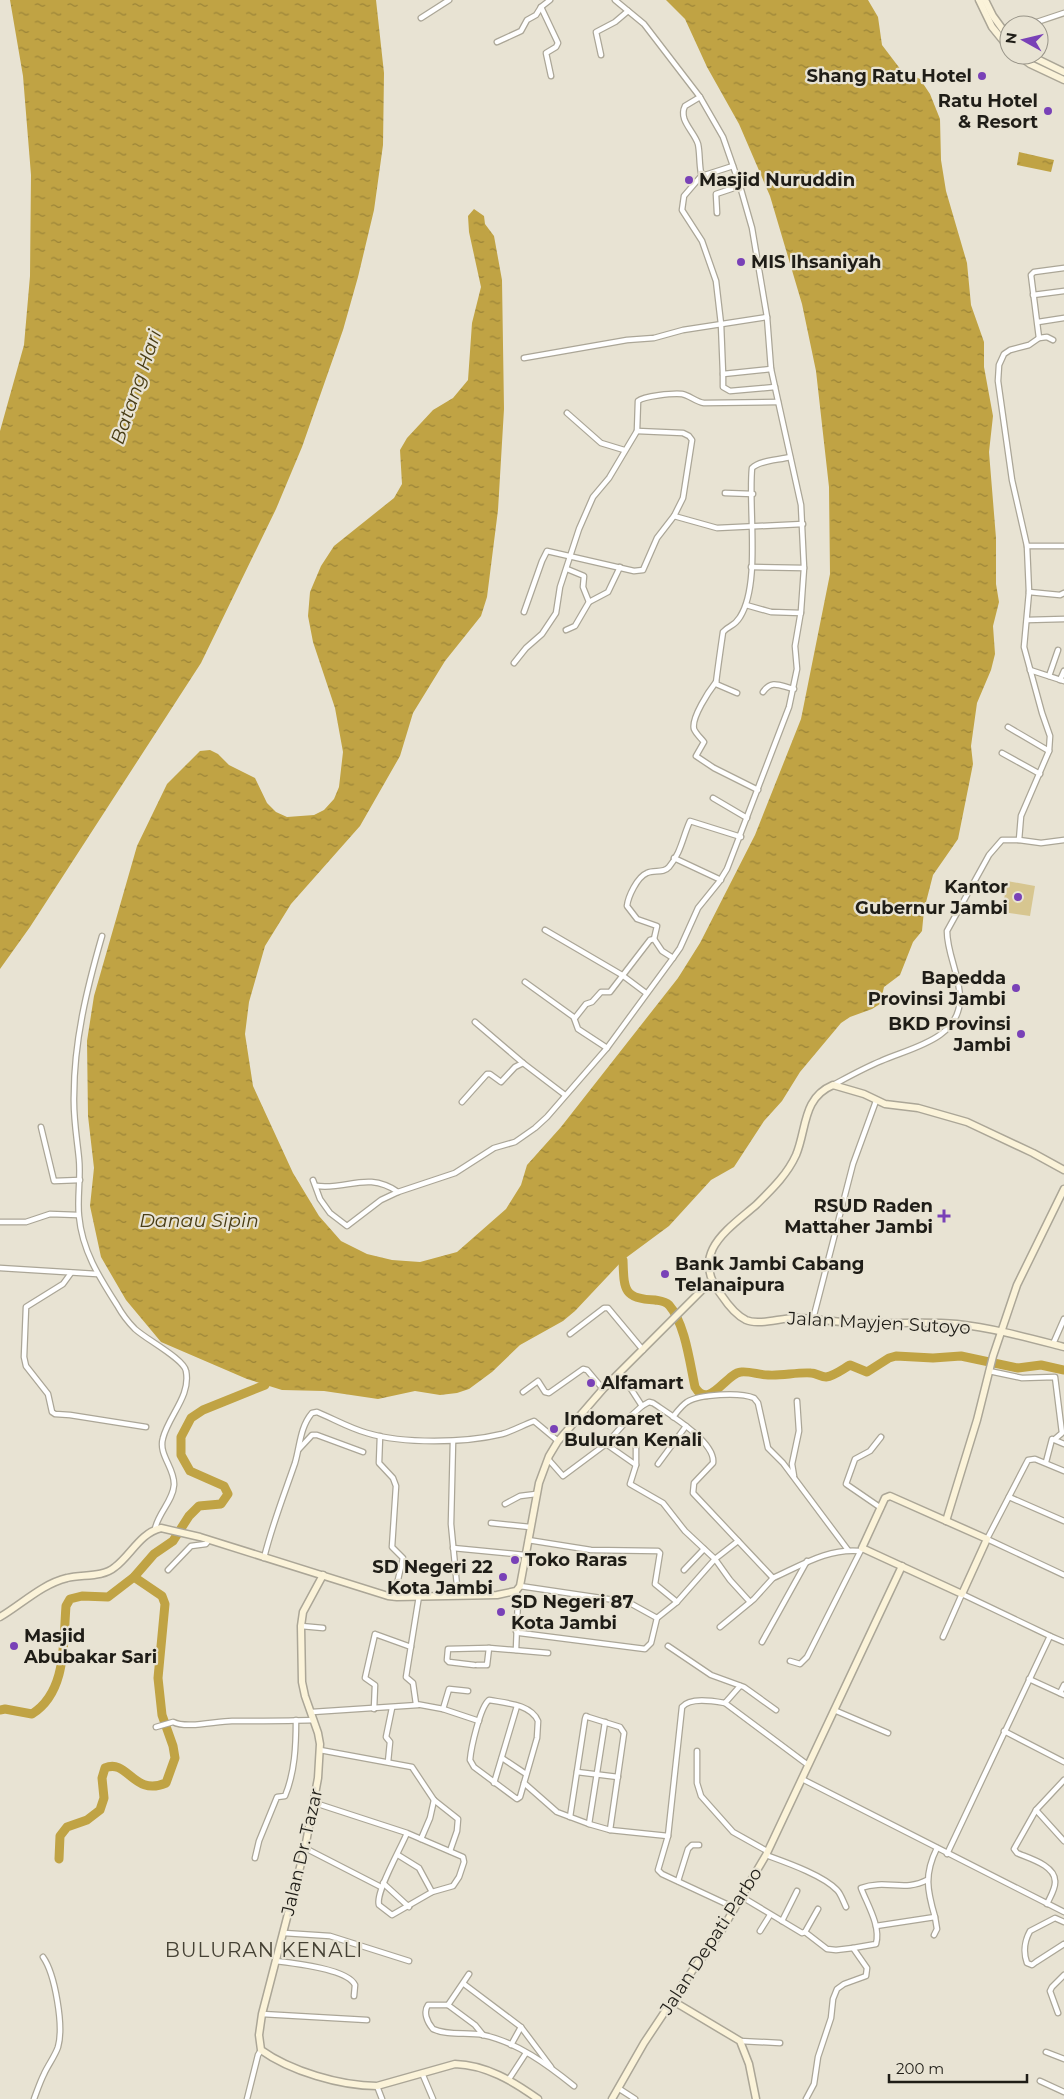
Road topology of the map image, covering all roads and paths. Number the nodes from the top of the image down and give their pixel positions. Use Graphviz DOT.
graph roads {
  1 [pos="448,0"];
  2 [pos="550,0"];
  3 [pos="615,0"];
  4 [pos="978,0"];
  5 [pos="985,0"];
  6 [pos="542,6"];
  7 [pos="628,11"];
  8 [pos="1064,13"];
  9 [pos="421,18"];
  10 [pos="1049,18"];
  11 [pos="999,21"];
  12 [pos="999,36"];
  13 [pos="497,42"];
  14 [pos="601,55"];
  15 [pos="1032,65"];
  16 [pos="1049,65"];
  17 [pos="1064,72"];
  18 [pos="551,76"];
  19 [pos="1064,80"];
  20 [pos="700,97"];
  21 [pos="733,166"];
  22 [pos="702,175"];
  23 [pos="740,186"];
  24 [pos="717,213"];
  25 [pos="1064,268"];
  26 [pos="1064,291"];
  27 [pos="1033,295"];
  28 [pos="767,317"];
  29 [pos="1064,318"];
  30 [pos="1038,322"];
  31 [pos="721,324"];
  32 [pos="1038,338"];
  33 [pos="1053,340"];
  34 [pos="524,358"];
  35 [pos="771,369"];
  36 [pos="723,374"];
  37 [pos="775,387"];
  38 [pos="778,402"];
  39 [pos="566,413"];
  40 [pos="637,431"];
  41 [pos="624,450"];
  42 [pos="790,458"];
  43 [pos="726,493"];
  44 [pos="753,494"];
  45 [pos="674,516"];
  46 [pos="803,524"];
  47 [pos="752,528"];
  48 [pos="1027,546"];
  49 [pos="1064,546"];
  50 [pos="570,556"];
  51 [pos="751,566"];
  52 [pos="620,567"];
  53 [pos="804,568"];
  54 [pos="567,569"];
  55 [pos="1029,592"];
  56 [pos="1064,592"];
  57 [pos="589,602"];
  58 [pos="746,605"];
  59 [pos="524,612"];
  60 [pos="801,613"];
  61 [pos="1064,619"];
  62 [pos="1027,620"];
  63 [pos="566,630"];
  64 [pos="1058,650"];
  65 [pos="514,663"];
  66 [pos="1030,670"];
  67 [pos="1064,671"];
  68 [pos="1049,676"];
  69 [pos="1062,681"];
  70 [pos="716,682"];
  71 [pos="794,689"];
  72 [pos="763,692"];
  73 [pos="737,693"];
  74 [pos="1008,728"];
  75 [pos="1049,750"];
  76 [pos="1002,754"];
  77 [pos="1040,774"];
  78 [pos="758,790"];
  79 [pos="713,798"];
  80 [pos="747,818"];
  81 [pos="741,837"];
  82 [pos="1019,840"];
  83 [pos="1064,840"];
  84 [pos="674,858"];
  85 [pos="721,880"];
  86 [pos="545,930"];
  87 [pos="102,936"];
  88 [pos="654,939"];
  89 [pos="673,958"];
  90 [pos="622,975"];
  91 [pos="524,982"];
  92 [pos="646,993"];
  93 [pos="574,1018"];
  94 [pos="474,1022"];
  95 [pos="606,1048"];
  96 [pos="523,1063"];
  97 [pos="832,1085"];
  98 [pos="565,1095"];
  99 [pos="876,1101"];
  100 [pos="462,1102"];
  101 [pos="41,1127"];
  102 [pos="1064,1170"];
  103 [pos="80,1180"];
  104 [pos="313,1180"];
  105 [pos="317,1186"];
  106 [pos="1064,1189"];
  107 [pos="398,1192"];
  108 [pos="78,1215"];
  109 [pos="0,1222"];
  110 [pos="0,1268"];
  111 [pos="71,1273"];
  112 [pos="97,1274"];
  113 [pos="712,1280"];
  114 [pos="813,1319"];
  115 [pos="1064,1319"];
  116 [pos="1002,1331"];
  117 [pos="570,1334"];
  118 [pos="1053,1344"];
  119 [pos="1064,1347"];
  120 [pos="644,1350"];
  121 [pos="990,1370"];
  122 [pos="620,1372"];
  123 [pos="603,1389"];
  124 [pos="523,1392"];
  125 [pos="796,1401"];
  126 [pos="642,1406"];
  127 [pos="1062,1413"];
  128 [pos="673,1417"];
  129 [pos="686,1426"];
  130 [pos="146,1427"];
  131 [pos="380,1436"];
  132 [pos="882,1437"];
  133 [pos="1055,1439"];
  134 [pos="453,1441"];
  135 [pos="558,1441"];
  136 [pos="606,1444"];
  137 [pos="1064,1444"];
  138 [pos="636,1445"];
  139 [pos="299,1449"];
  140 [pos="362,1452"];
  141 [pos="548,1459"];
  142 [pos="1046,1462"];
  143 [pos="658,1464"];
  144 [pos="636,1465"];
  145 [pos="1064,1472"];
  146 [pos="794,1478"];
  147 [pos="536,1494"];
  148 [pos="1009,1497"];
  149 [pos="504,1504"];
  150 [pos="881,1508"];
  151 [pos="946,1520"];
  152 [pos="1064,1521"];
  153 [pos="491,1523"];
  154 [pos="530,1527"];
  155 [pos="155,1529"];
  156 [pos="987,1539"];
  157 [pos="209,1540"];
  158 [pos="528,1540"];
  159 [pos="738,1541"];
  160 [pos="453,1548"];
  161 [pos="704,1548"];
  162 [pos="861,1549"];
  163 [pos="848,1550"];
  164 [pos="525,1555"];
  165 [pos="264,1558"];
  166 [pos="715,1559"];
  167 [pos="808,1560"];
  168 [pos="902,1566"];
  169 [pos="168,1570"];
  170 [pos="684,1570"];
  171 [pos="323,1575"];
  172 [pos="1064,1575"];
  173 [pos="773,1578"];
  174 [pos="518,1588"];
  175 [pos="962,1594"];
  176 [pos="419,1596"];
  177 [pos="458,1596"];
  178 [pos="394,1597"];
  179 [pos="677,1602"];
  180 [pos="750,1602"];
  181 [pos="0,1617"];
  182 [pos="657,1618"];
  183 [pos="301,1626"];
  184 [pos="720,1627"];
  185 [pos="324,1628"];
  186 [pos="516,1631"];
  187 [pos="1050,1636"];
  188 [pos="943,1637"];
  189 [pos="762,1642"];
  190 [pos="1064,1642"];
  191 [pos="411,1646"];
  192 [pos="668,1646"];
  193 [pos="489,1648"];
  194 [pos="516,1650"];
  195 [pos="548,1653"];
  196 [pos="790,1662"];
  197 [pos="1028,1679"];
  198 [pos="1064,1685"];
  199 [pos="740,1686"];
  200 [pos="468,1691"];
  201 [pos="1062,1694"];
  202 [pos="725,1703"];
  203 [pos="418,1705"];
  204 [pos="517,1706"];
  205 [pos="392,1708"];
  206 [pos="443,1709"];
  207 [pos="374,1710"];
  208 [pos="776,1710"];
  209 [pos="834,1710"];
  210 [pos="312,1712"];
  211 [pos="296,1720"];
  212 [pos="314,1720"];
  213 [pos="479,1721"];
  214 [pos="605,1722"];
  215 [pos="156,1727"];
  216 [pos="1004,1731"];
  217 [pos="888,1733"];
  218 [pos="320,1750"];
  219 [pos="697,1752"];
  220 [pos="502,1758"];
  221 [pos="388,1762"];
  222 [pos="1064,1762"];
  223 [pos="808,1765"];
  224 [pos="577,1772"];
  225 [pos="526,1774"];
  226 [pos="596,1775"];
  227 [pos="618,1777"];
  228 [pos="802,1779"];
  229 [pos="524,1782"];
  230 [pos="1063,1782"];
  231 [pos="494,1783"];
  232 [pos="434,1800"];
  233 [pos="315,1803"];
  234 [pos="1036,1810"];
  235 [pos="570,1817"];
  236 [pos="589,1824"];
  237 [pos="610,1830"];
  238 [pos="407,1833"];
  239 [pos="668,1836"];
  240 [pos="421,1839"];
  241 [pos="1064,1841"];
  242 [pos="699,1845"];
  243 [pos="305,1848"];
  244 [pos="937,1848"];
  245 [pos="450,1851"];
  246 [pos="766,1853"];
  247 [pos="948,1854"];
  248 [pos="398,1856"];
  249 [pos="255,1858"];
  250 [pos="927,1880"];
  251 [pos="678,1881"];
  252 [pos="382,1885"];
  253 [pos="797,1891"];
  254 [pos="432,1892"];
  255 [pos="742,1897"];
  256 [pos="1047,1904"];
  257 [pos="409,1907"];
  258 [pos="846,1907"];
  259 [pos="735,1908"];
  260 [pos="818,1909"];
  261 [pos="1064,1912"];
  262 [pos="770,1915"];
  263 [pos="935,1917"];
  264 [pos="782,1921"];
  265 [pos="1064,1922"];
  266 [pos="876,1926"];
  267 [pos="760,1931"];
  268 [pos="805,1932"];
  269 [pos="284,1933"];
  270 [pos="934,1935"];
  271 [pos="1064,1944"];
  272 [pos="853,1948"];
  273 [pos="43,1957"];
  274 [pos="276,1961"];
  275 [pos="409,1961"];
  276 [pos="469,1974"];
  277 [pos="1064,1975"];
  278 [pos="464,1984"];
  279 [pos="354,1996"];
  280 [pos="673,2001"];
  281 [pos="448,2005"];
  282 [pos="1058,2013"];
  283 [pos="262,2014"];
  284 [pos="367,2020"];
  285 [pos="521,2027"];
  286 [pos="483,2035"];
  287 [pos="740,2042"];
  288 [pos="780,2043"];
  289 [pos="511,2045"];
  290 [pos="261,2050"];
  291 [pos="1046,2052"];
  292 [pos="526,2053"];
  293 [pos="1064,2059"];
  294 [pos="553,2069"];
  295 [pos="422,2073"];
  296 [pos="509,2079"];
  297 [pos="1040,2081"];
  298 [pos="377,2086"];
  299 [pos="574,2086"];
  300 [pos="618,2088"];
  301 [pos="1064,2092"];
  302 [pos="533,2098"];
  303 [pos="34,2099"];
  304 [pos="247,2099"];
  305 [pos="382,2099"];
  306 [pos="433,2099"];
  307 [pos="612,2099"];
  308 [pos="635,2099"];
  309 [pos="756,2099"];
  310 [pos="806,2099"];
  1 -- 9 [label="street"];
  2 -- 6 [label="street"];
  3 -- 7 [label="street"];
  4 -- 12 [label="street"];
  5 -- 11 [label="street"];
  6 -- 13 [label="street"];
  6 -- 18 [label="street"];
  7 -- 14 [label="street"];
  7 -- 20 [label="street"];
  8 -- 10 [label="street"];
  15 -- 19 [label="street"];
  16 -- 17 [label="street"];
  20 -- 21 [label="street"];
  20 -- 22 [label="street"];
  21 -- 22 [label="street"];
  21 -- 23 [label="street"];
  22 -- 31 [label="street"];
  23 -- 24 [label="street"];
  23 -- 28 [label="street"];
  25 -- 27 [label="street"];
  26 -- 27 [label="street"];
  27 -- 30 [label="street"];
  28 -- 31 [label="street"];
  28 -- 35 [label="street"];
  29 -- 30 [label="street"];
  30 -- 32 [label="street"];
  31 -- 34 [label="street"];
  31 -- 36 [label="street"];
  32 -- 33 [label="street"];
  32 -- 48 [label="street"];
  35 -- 36 [label="street"];
  35 -- 37 [label="street"];
  36 -- 37 [label="street"];
  37 -- 38 [label="street"];
  38 -- 40 [label="street"];
  38 -- 42 [label="street"];
  39 -- 41 [label="street"];
  40 -- 41 [label="street"];
  40 -- 45 [label="street"];
  41 -- 50 [label="street"];
  42 -- 44 [label="street"];
  42 -- 46 [label="street"];
  43 -- 44 [label="street"];
  44 -- 47 [label="street"];
  45 -- 47 [label="street"];
  45 -- 52 [label="street"];
  46 -- 47 [label="street"];
  46 -- 53 [label="street"];
  47 -- 51 [label="street"];
  48 -- 49 [label="street"];
  48 -- 55 [label="street"];
  50 -- 52 [label="street"];
  50 -- 54 [label="street"];
  50 -- 59 [label="street"];
  51 -- 53 [label="street"];
  51 -- 58 [label="street"];
  52 -- 57 [label="street"];
  53 -- 60 [label="street"];
  54 -- 57 [label="street"];
  54 -- 65 [label="street"];
  55 -- 56 [label="street"];
  55 -- 62 [label="street"];
  57 -- 63 [label="street"];
  58 -- 60 [label="street"];
  58 -- 70 [label="street"];
  60 -- 71 [label="street"];
  61 -- 62 [label="street"];
  62 -- 66 [label="street"];
  64 -- 68 [label="street"];
  66 -- 68 [label="street"];
  66 -- 75 [label="street"];
  67 -- 69 [label="street"];
  68 -- 69 [label="street"];
  70 -- 73 [label="street"];
  70 -- 78 [label="street"];
  71 -- 72 [label="street"];
  71 -- 78 [label="street"];
  74 -- 75 [label="street"];
  75 -- 77 [label="street"];
  76 -- 77 [label="street"];
  77 -- 82 [label="street"];
  78 -- 80 [label="street"];
  79 -- 80 [label="street"];
  80 -- 81 [label="street"];
  81 -- 84 [label="street"];
  81 -- 85 [label="street"];
  82 -- 83 [label="street"];
  82 -- 97 [label="street"];
  84 -- 85 [label="street"];
  84 -- 88 [label="street"];
  85 -- 89 [label="street"];
  86 -- 90 [label="street"];
  87 -- 103 [label="street"];
  88 -- 89 [label="street"];
  88 -- 90 [label="street"];
  89 -- 92 [label="street"];
  90 -- 92 [label="street"];
  90 -- 93 [label="street"];
  91 -- 93 [label="street"];
  92 -- 95 [label="street"];
  93 -- 95 [label="street"];
  94 -- 96 [label="street"];
  95 -- 98 [label="street"];
  96 -- 98 [label="street"];
  96 -- 100 [label="street"];
  97 -- 99 [label="street"];
  97 -- 113 [label="street"];
  98 -- 107 [label="street"];
  99 -- 102 [label="street"];
  99 -- 114 [label="street"];
  101 -- 103 [label="street"];
  103 -- 108 [label="street"];
  104 -- 105 [label="street"];
  105 -- 107 [label="street"];
  105 -- 107 [label="street"];
  106 -- 116 [label="street"];
  108 -- 109 [label="street"];
  108 -- 112 [label="street"];
  110 -- 111 [label="street"];
  111 -- 112 [label="street"];
  111 -- 130 [label="street"];
  112 -- 155 [label="street"];
  113 -- 114 [label="street, Jalan Mayjen Sutoyo"];
  113 -- 120 [label="street"];
  114 -- 116 [label="street, Jalan Mayjen Sutoyo"];
  115 -- 118 [label="street"];
  116 -- 118 [label="street, Jalan Mayjen Sutoyo"];
  116 -- 121 [label="street"];
  117 -- 120 [label="street"];
  118 -- 119 [label="street, Jalan Mayjen Sutoyo"];
  120 -- 122 [label="street"];
  121 -- 127 [label="street"];
  121 -- 151 [label="street"];
  122 -- 123 [label="street"];
  122 -- 126 [label="street"];
  123 -- 124 [label="street"];
  123 -- 135 [label="street"];
  125 -- 146 [label="street"];
  126 -- 128 [label="street"];
  126 -- 136 [label="street"];
  127 -- 133 [label="street"];
  128 -- 129 [label="street"];
  128 -- 146 [label="street"];
  129 -- 143 [label="street"];
  129 -- 159 [label="street"];
  131 -- 134 [label="street"];
  131 -- 139 [label="street"];
  131 -- 178 [label="street"];
  132 -- 150 [label="street"];
  133 -- 137 [label="street"];
  133 -- 142 [label="street"];
  134 -- 135 [label="street"];
  134 -- 160 [label="street"];
  135 -- 141 [label="street"];
  136 -- 141 [label="street"];
  136 -- 144 [label="street"];
  138 -- 144 [label="street"];
  139 -- 140 [label="street"];
  139 -- 165 [label="street"];
  141 -- 147 [label="street"];
  142 -- 145 [label="street"];
  142 -- 148 [label="street"];
  144 -- 161 [label="street"];
  146 -- 163 [label="street"];
  147 -- 149 [label="street"];
  147 -- 154 [label="street"];
  148 -- 152 [label="street"];
  148 -- 156 [label="street"];
  150 -- 151 [label="street"];
  150 -- 162 [label="street"];
  151 -- 156 [label="street"];
  153 -- 154 [label="street"];
  154 -- 158 [label="street"];
  155 -- 157 [label="street"];
  155 -- 181 [label="street"];
  156 -- 172 [label="street"];
  156 -- 175 [label="street"];
  157 -- 165 [label="street"];
  157 -- 169 [label="street"];
  158 -- 164 [label="street"];
  158 -- 179 [label="street"];
  159 -- 166 [label="street"];
  159 -- 173 [label="street"];
  160 -- 164 [label="street"];
  160 -- 177 [label="street"];
  161 -- 166 [label="street"];
  161 -- 170 [label="street"];
  162 -- 163 [label="street"];
  162 -- 168 [label="street"];
  162 -- 196 [label="street"];
  163 -- 167 [label="street"];
  164 -- 174 [label="street"];
  165 -- 171 [label="street"];
  166 -- 179 [label="street"];
  166 -- 180 [label="street"];
  167 -- 173 [label="street"];
  167 -- 189 [label="street"];
  168 -- 175 [label="street"];
  168 -- 209 [label="street, Jalan Depati Parbo"];
  171 -- 178 [label="street"];
  171 -- 183 [label="street, Jalan Dr. Tazar"];
  173 -- 180 [label="street"];
  174 -- 177 [label="street"];
  174 -- 182 [label="street"];
  174 -- 186 [label="street"];
  175 -- 187 [label="street"];
  175 -- 188 [label="street"];
  176 -- 177 [label="street"];
  176 -- 178 [label="street"];
  176 -- 191 [label="street"];
  179 -- 182 [label="street"];
  180 -- 184 [label="street"];
  182 -- 186 [label="street"];
  183 -- 185 [label="street"];
  183 -- 210 [label="street, Jalan Dr. Tazar"];
  186 -- 194 [label="street"];
  187 -- 190 [label="street"];
  187 -- 197 [label="street"];
  191 -- 203 [label="street"];
  191 -- 207 [label="street"];
  192 -- 199 [label="street"];
  193 -- 193 [label="street"];
  193 -- 194 [label="street"];
  194 -- 195 [label="street"];
  197 -- 201 [label="street"];
  197 -- 216 [label="street"];
  198 -- 201 [label="street"];
  199 -- 202 [label="street"];
  199 -- 208 [label="street"];
  200 -- 206 [label="street"];
  202 -- 223 [label="street"];
  202 -- 239 [label="street"];
  203 -- 205 [label="street"];
  203 -- 206 [label="street"];
  204 -- 213 [label="street"];
  204 -- 220 [label="street"];
  204 -- 225 [label="street"];
  205 -- 207 [label="street"];
  205 -- 221 [label="street"];
  206 -- 213 [label="street"];
  207 -- 210 [label="street"];
  209 -- 217 [label="street"];
  209 -- 223 [label="street, Jalan Depati Parbo"];
  210 -- 212 [label="street, Jalan Dr. Tazar"];
  211 -- 212 [label="street"];
  211 -- 215 [label="street"];
  211 -- 249 [label="street"];
  212 -- 218 [label="street, Jalan Dr. Tazar"];
  213 -- 231 [label="street"];
  214 -- 224 [label="street"];
  214 -- 226 [label="street"];
  214 -- 227 [label="street"];
  216 -- 222 [label="street"];
  216 -- 247 [label="street"];
  218 -- 221 [label="street"];
  218 -- 233 [label="street, Jalan Dr. Tazar"];
  219 -- 246 [label="street"];
  220 -- 225 [label="street"];
  220 -- 231 [label="street"];
  221 -- 232 [label="street"];
  223 -- 228 [label="street, Jalan Depati Parbo"];
  224 -- 226 [label="street"];
  224 -- 235 [label="street"];
  225 -- 229 [label="street"];
  226 -- 227 [label="street"];
  226 -- 236 [label="street"];
  227 -- 237 [label="street"];
  228 -- 244 [label="street"];
  228 -- 246 [label="street, Jalan Depati Parbo"];
  229 -- 231 [label="street"];
  229 -- 235 [label="street"];
  230 -- 234 [label="street"];
  232 -- 240 [label="street"];
  232 -- 245 [label="street"];
  233 -- 238 [label="street"];
  233 -- 243 [label="street, Jalan Dr. Tazar"];
  234 -- 241 [label="street"];
  234 -- 256 [label="street"];
  235 -- 236 [label="street"];
  236 -- 237 [label="street"];
  237 -- 239 [label="street"];
  238 -- 240 [label="street"];
  238 -- 248 [label="street"];
  239 -- 251 [label="street"];
  240 -- 245 [label="street"];
  242 -- 251 [label="street"];
  243 -- 252 [label="street"];
  243 -- 269 [label="street, Jalan Dr. Tazar"];
  244 -- 247 [label="street"];
  244 -- 250 [label="street"];
  245 -- 254 [label="street"];
  246 -- 255 [label="street, Jalan Depati Parbo"];
  246 -- 258 [label="street"];
  247 -- 256 [label="street"];
  248 -- 252 [label="street"];
  248 -- 254 [label="street"];
  250 -- 263 [label="street"];
  250 -- 266 [label="street"];
  251 -- 259 [label="street"];
  252 -- 257 [label="street"];
  252 -- 257 [label="street"];
  253 -- 264 [label="street"];
  254 -- 257 [label="street"];
  255 -- 259 [label="street, Jalan Depati Parbo"];
  255 -- 262 [label="street"];
  256 -- 261 [label="street"];
  259 -- 280 [label="street, Jalan Depati Parbo"];
  260 -- 268 [label="street"];
  262 -- 264 [label="street"];
  262 -- 267 [label="street"];
  263 -- 266 [label="street"];
  263 -- 270 [label="street"];
  264 -- 268 [label="street"];
  265 -- 271 [label="street"];
  266 -- 272 [label="street"];
  268 -- 272 [label="street"];
  269 -- 274 [label="street, Jalan Dr. Tazar"];
  269 -- 275 [label="street"];
  272 -- 310 [label="street"];
  273 -- 303 [label="street"];
  274 -- 279 [label="street"];
  274 -- 283 [label="street, Jalan Dr. Tazar"];
  276 -- 278 [label="street"];
  277 -- 282 [label="street"];
  278 -- 281 [label="street"];
  278 -- 285 [label="street"];
  280 -- 287 [label="street"];
  280 -- 300 [label="street, Jalan Depati Parbo"];
  281 -- 286 [label="street"];
  281 -- 286 [label="street"];
  283 -- 284 [label="street"];
  283 -- 290 [label="street, Jalan Dr. Tazar"];
  285 -- 289 [label="street"];
  285 -- 294 [label="street"];
  286 -- 289 [label="street"];
  287 -- 288 [label="street"];
  287 -- 309 [label="street"];
  289 -- 292 [label="street"];
  290 -- 298 [label="street"];
  290 -- 304 [label="street"];
  291 -- 293 [label="street"];
  292 -- 294 [label="street"];
  292 -- 296 [label="street"];
  294 -- 299 [label="street"];
  295 -- 296 [label="street"];
  295 -- 298 [label="street"];
  295 -- 306 [label="street"];
  296 -- 302 [label="street"];
  297 -- 301 [label="street"];
  298 -- 305 [label="street"];
  300 -- 307 [label="street, Jalan Depati Parbo"];
  300 -- 308 [label="street"];
}
